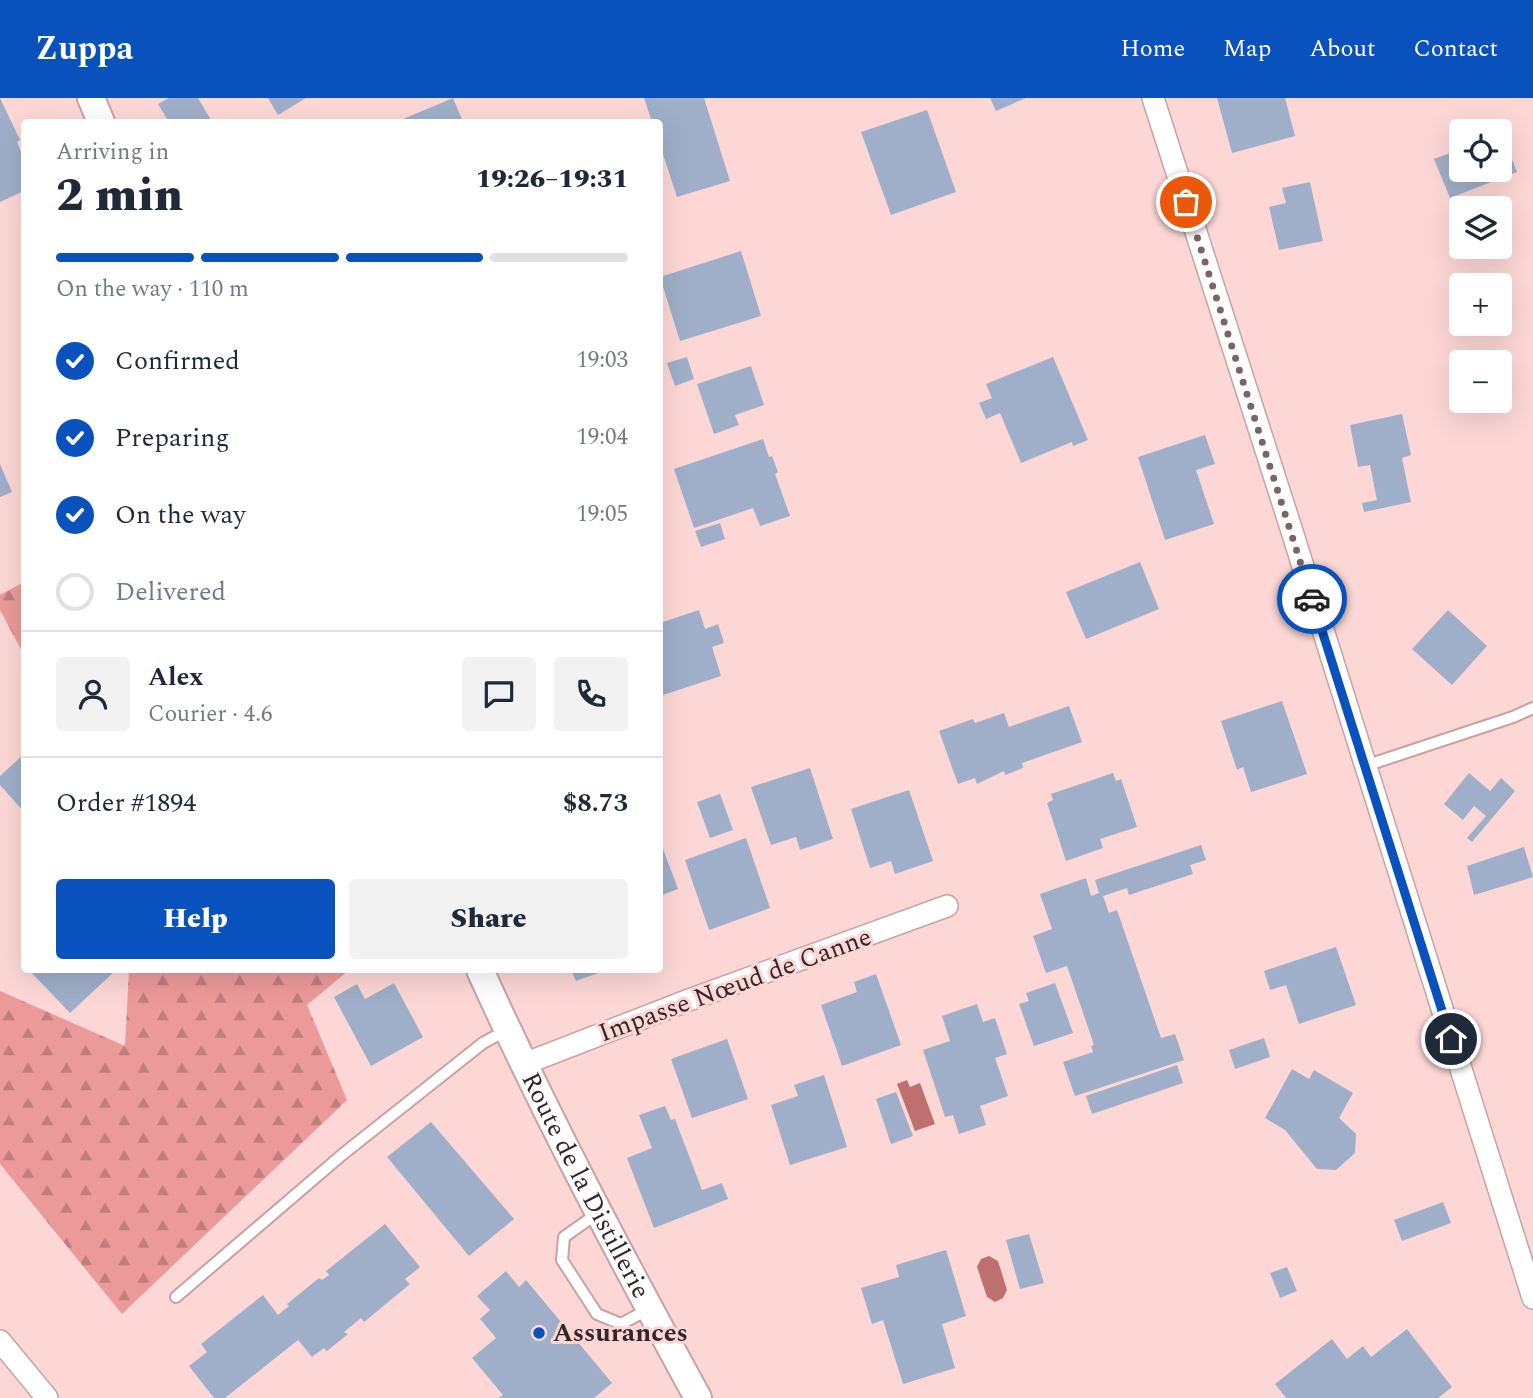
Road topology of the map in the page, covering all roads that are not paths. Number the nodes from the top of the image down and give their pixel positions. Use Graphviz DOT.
graph roads {
  1 [pos="91,98"];
  2 [pos="1153,98"];
  3 [pos="100,119"];
  4 [pos="1533,708"];
  5 [pos="1365,766"];
  6 [pos="947,906"];
  7 [pos="482,973"];
  8 [pos="507,1030"];
  9 [pos="524,1064"];
  10 [pos="598,1213"];
  11 [pos="176,1297"];
  12 [pos="1533,1298"];
  13 [pos="649,1309"];
  14 [pos="0,1341"];
  15 [pos="47,1398"];
  16 [pos="698,1398"];
  1 -- 3 [label="street"];
  2 -- 5 [label="street"];
  4 -- 5 [label="lane"];
  5 -- 12 [label="street"];
  6 -- 9 [label="street, Impasse Nœud de Canne"];
  7 -- 8 [label="street, Route de la Distillerie"];
  8 -- 9 [label="street, Route de la Distillerie"];
  8 -- 11 [label="lane"];
  9 -- 10 [label="street, Route de la Distillerie"];
  10 -- 13 [label="street, Route de la Distillerie"];
  10 -- 13 [label="lane"];
  13 -- 16 [label="street, Route de la Distillerie"];
  14 -- 15 [label="street"];
}
